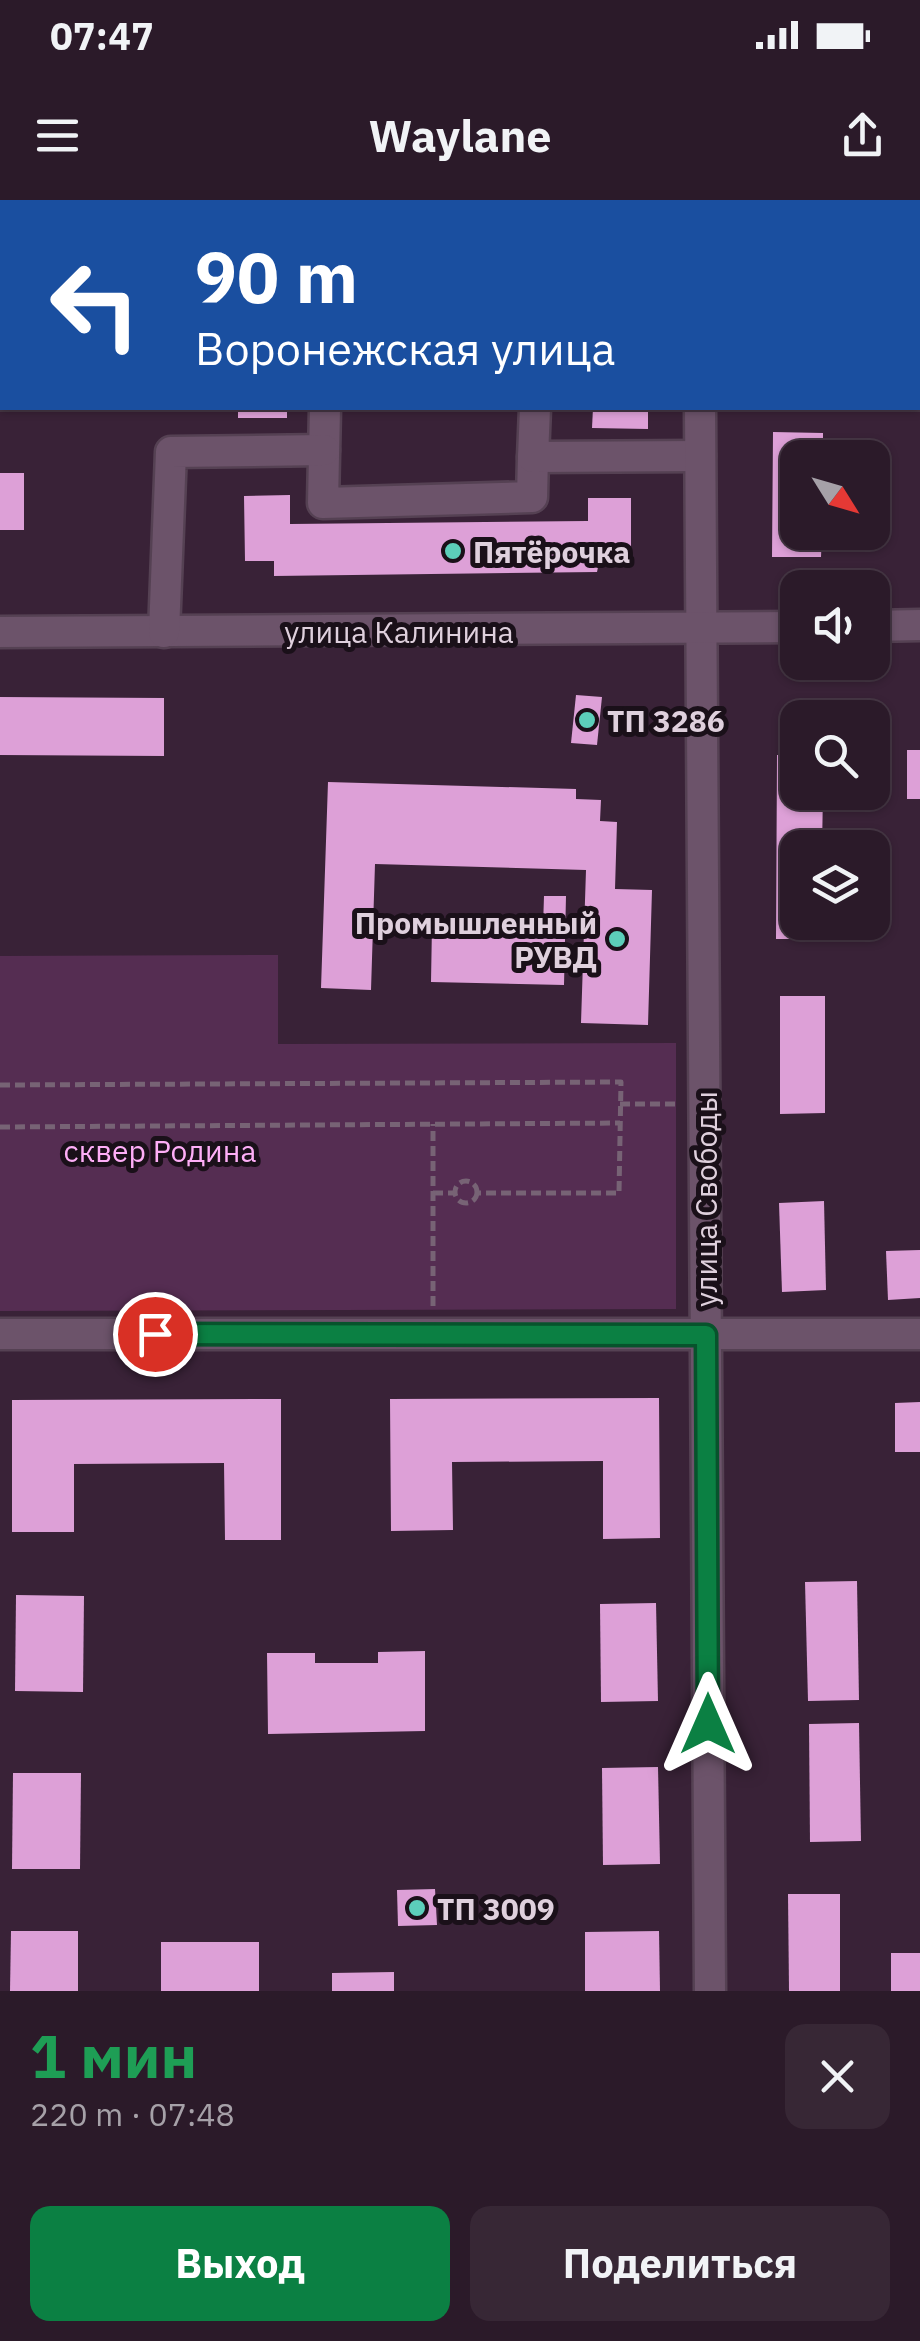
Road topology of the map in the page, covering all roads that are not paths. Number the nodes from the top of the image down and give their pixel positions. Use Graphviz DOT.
graph roads {
  1 [pos="325,410"];
  2 [pos="535,410"];
  3 [pos="700,410"];
  4 [pos="324,450"];
  5 [pos="700,456"];
  6 [pos="533,457"];
  7 [pos="920,624"];
  8 [pos="890,625"];
  9 [pos="780,628"];
  10 [pos="701,630"];
  11 [pos="0,632"];
  12 [pos="164,632"];
  13 [pos="0,1334"];
  14 [pos="920,1334"];
  15 [pos="706,1335"];
  16 [pos="710,1991"];
  1 -- 4 [label="street"];
  2 -- 6 [label="street"];
  3 -- 5 [label="street, улица Свободы"];
  4 -- 6 [label="street"];
  4 -- 12 [label="street"];
  5 -- 6 [label="street"];
  5 -- 10 [label="street, улица Свободы"];
  7 -- 8 [label="street"];
  9 -- 10 [label="street, улица Калинина"];
  10 -- 12 [label="street, улица Калинина"];
  10 -- 15 [label="street, улица Свободы"];
  11 -- 12 [label="street, улица Калинина"];
  13 -- 15 [label="street"];
  14 -- 15 [label="street"];
  15 -- 16 [label="street, улица Свободы"];
}
